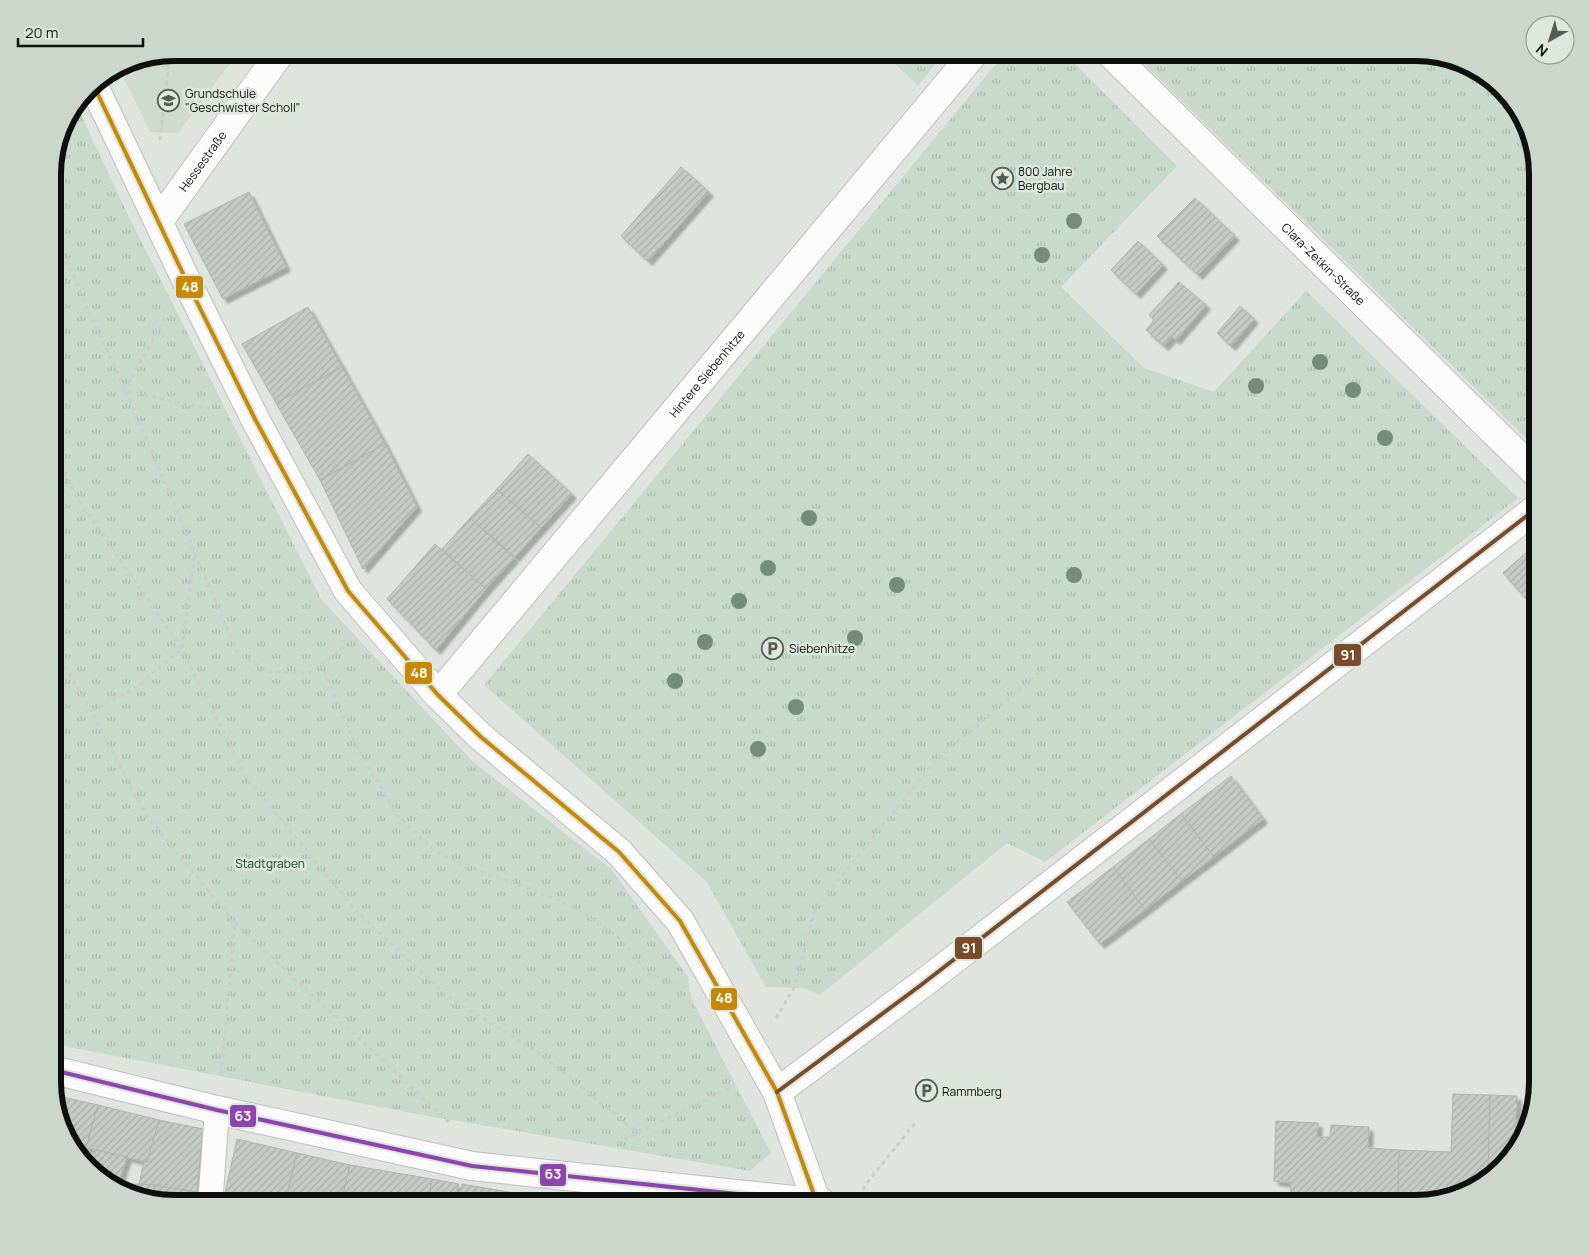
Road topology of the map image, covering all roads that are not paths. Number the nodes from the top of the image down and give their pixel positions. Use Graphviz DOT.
graph roads {
  1 [pos="274,61"];
  2 [pos="966,61"];
  3 [pos="1119,61"];
  4 [pos="97,92"];
  5 [pos="158,221"];
  6 [pos="1529,465"];
  7 [pos="1529,515"];
  8 [pos="438,694"];
  9 [pos="61,1072"];
  10 [pos="777,1092"];
  11 [pos="217,1110"];
  12 [pos="211,1195"];
  13 [pos="742,1195"];
  14 [pos="814,1195"];
  1 -- 5 [label="street, Hessestraße"];
  2 -- 8 [label="street, Hintere Siebenhitze"];
  3 -- 6 [label="street, Clara-Zetkin-Straße"];
  4 -- 5 [label="street"];
  5 -- 8 [label="street"];
  7 -- 10 [label="street"];
  8 -- 10 [label="street"];
  9 -- 11 [label="street"];
  10 -- 14 [label="street"];
  11 -- 12 [label="lane"];
  11 -- 13 [label="street"];
}
